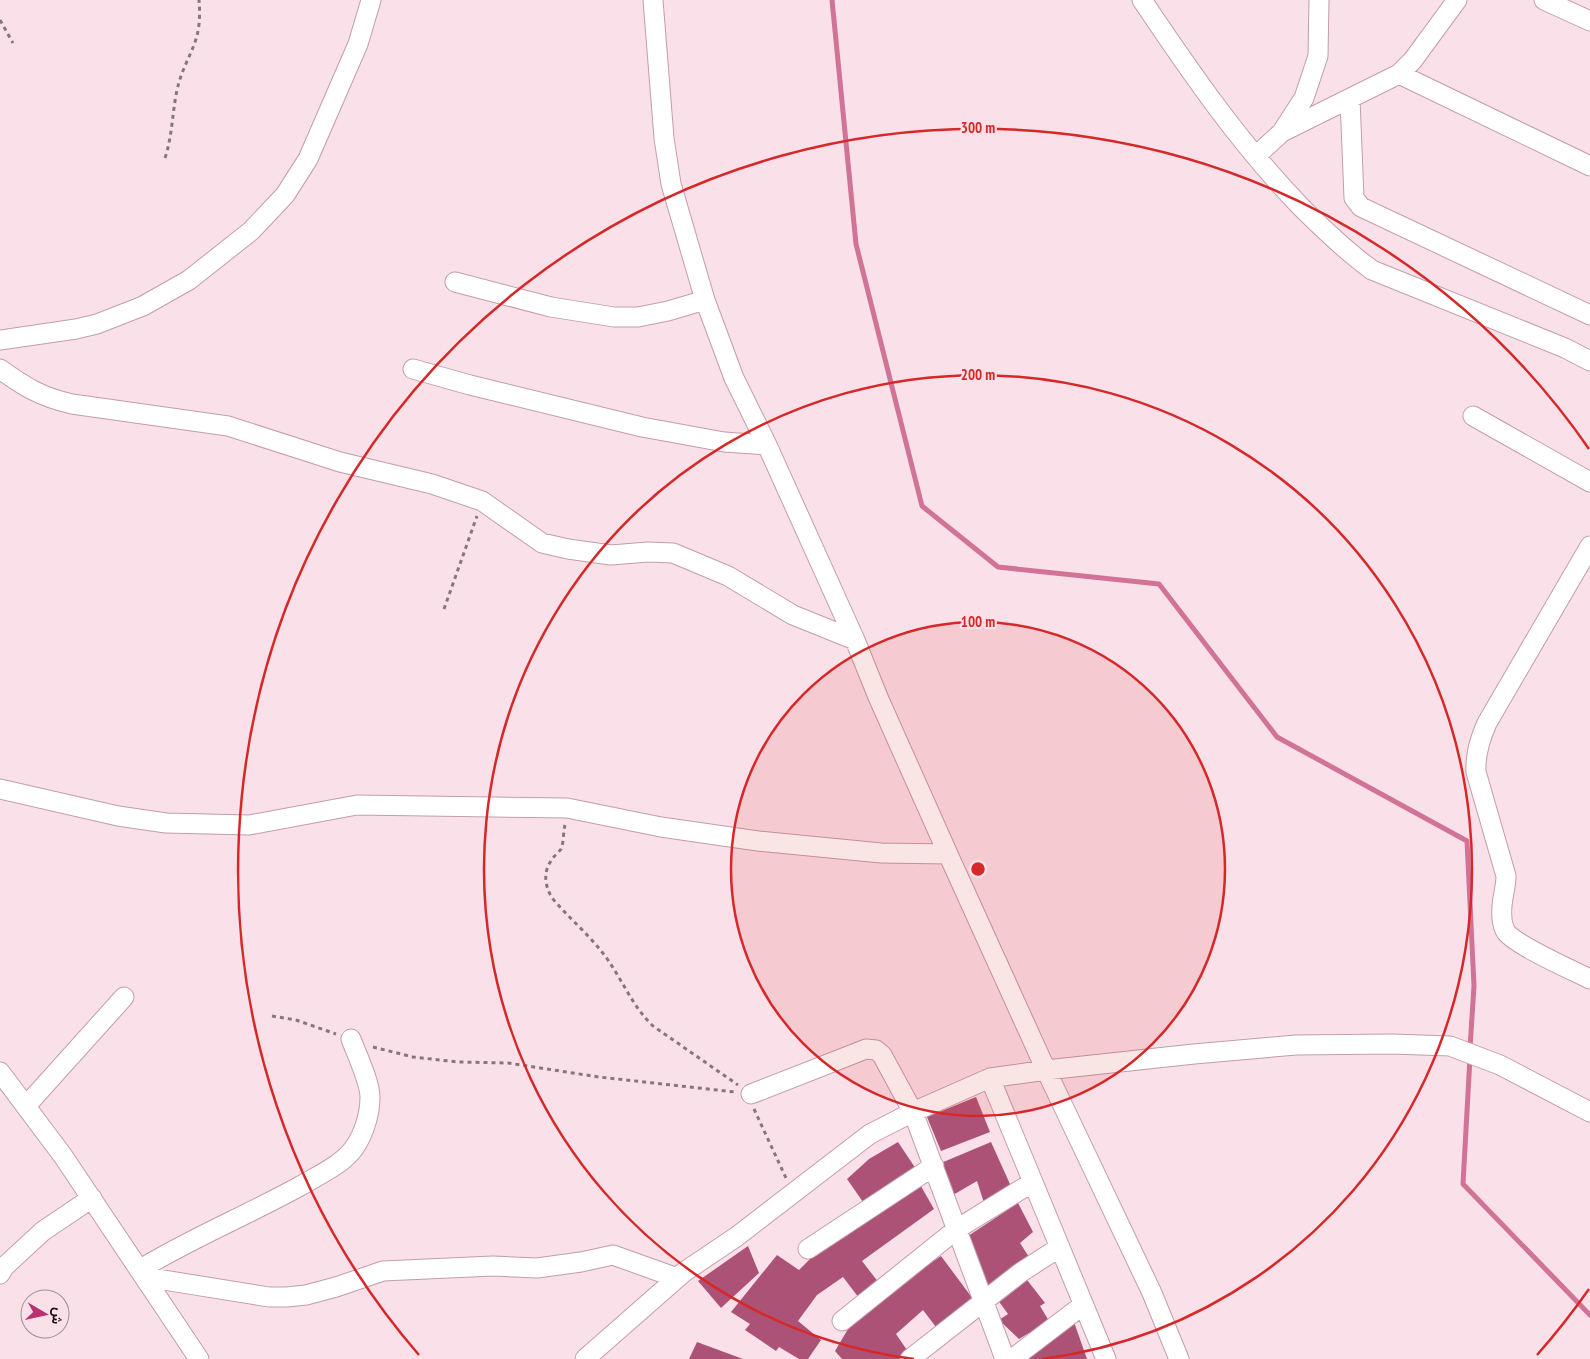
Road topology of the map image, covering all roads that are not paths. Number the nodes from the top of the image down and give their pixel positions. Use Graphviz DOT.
graph roads {
  1 [pos="371,0"];
  2 [pos="653,0"];
  3 [pos="1142,0"];
  4 [pos="1319,0"];
  5 [pos="1457,0"];
  6 [pos="1544,0"];
  7 [pos="1590,21"];
  8 [pos="1399,74"];
  9 [pos="1350,98"];
  10 [pos="1282,132"];
  11 [pos="1256,156"];
  12 [pos="1590,166"];
  13 [pos="454,282"];
  14 [pos="705,300"];
  15 [pos="1590,315"];
  16 [pos="0,340"];
  17 [pos="1590,361"];
  18 [pos="0,369"];
  19 [pos="413,369"];
  20 [pos="1473,416"];
  21 [pos="767,445"];
  22 [pos="1590,482"];
  23 [pos="1590,546"];
  24 [pos="855,640"];
  25 [pos="0,789"];
  26 [pos="948,854"];
  27 [pos="1590,979"];
  28 [pos="124,997"];
  29 [pos="351,1039"];
  30 [pos="1046,1070"];
  31 [pos="0,1072"];
  32 [pos="990,1078"];
  33 [pos="751,1094"];
  34 [pos="26,1106"];
  35 [pos="913,1112"];
  36 [pos="1590,1112"];
  37 [pos="934,1166"];
  38 [pos="1033,1182"];
  39 [pos="92,1198"];
  40 [pos="957,1229"];
  41 [pos="1060,1247"];
  42 [pos="808,1250"];
  43 [pos="0,1274"];
  44 [pos="142,1274"];
  45 [pos="677,1278"];
  46 [pos="984,1301"];
  47 [pos="1083,1304"];
  48 [pos="842,1321"];
  49 [pos="199,1359"];
  50 [pos="585,1359"];
  51 [pos="910,1359"];
  52 [pos="1005,1359"];
  53 [pos="1012,1359"];
  54 [pos="1106,1359"];
  55 [pos="1178,1359"];
  1 -- 16 [label="street"];
  2 -- 14 [label="street"];
  3 -- 11 [label="street"];
  4 -- 10 [label="street"];
  5 -- 8 [label="street"];
  6 -- 7 [label="street"];
  8 -- 9 [label="street"];
  8 -- 12 [label="street"];
  9 -- 10 [label="street"];
  9 -- 15 [label="street"];
  10 -- 11 [label="street"];
  11 -- 17 [label="street"];
  13 -- 14 [label="street"];
  14 -- 21 [label="street"];
  18 -- 24 [label="street"];
  19 -- 21 [label="street"];
  20 -- 22 [label="street"];
  21 -- 24 [label="street"];
  23 -- 27 [label="street"];
  24 -- 26 [label="street"];
  25 -- 26 [label="street"];
  26 -- 30 [label="street"];
  28 -- 34 [label="street"];
  29 -- 44 [label="street"];
  30 -- 32 [label="street"];
  30 -- 36 [label="street"];
  30 -- 55 [label="street"];
  31 -- 34 [label="street"];
  32 -- 35 [label="street"];
  32 -- 38 [label="street"];
  33 -- 35 [label="street"];
  34 -- 39 [label="street"];
  35 -- 37 [label="street"];
  35 -- 45 [label="street"];
  37 -- 40 [label="street"];
  37 -- 42 [label="street"];
  38 -- 40 [label="street"];
  38 -- 41 [label="street"];
  39 -- 43 [label="street"];
  39 -- 44 [label="street"];
  40 -- 46 [label="street"];
  40 -- 48 [label="street"];
  41 -- 46 [label="street"];
  41 -- 47 [label="street"];
  44 -- 45 [label="street"];
  44 -- 49 [label="street"];
  45 -- 50 [label="street"];
  46 -- 51 [label="street"];
  46 -- 52 [label="street"];
  47 -- 53 [label="street"];
  47 -- 54 [label="street"];
}
